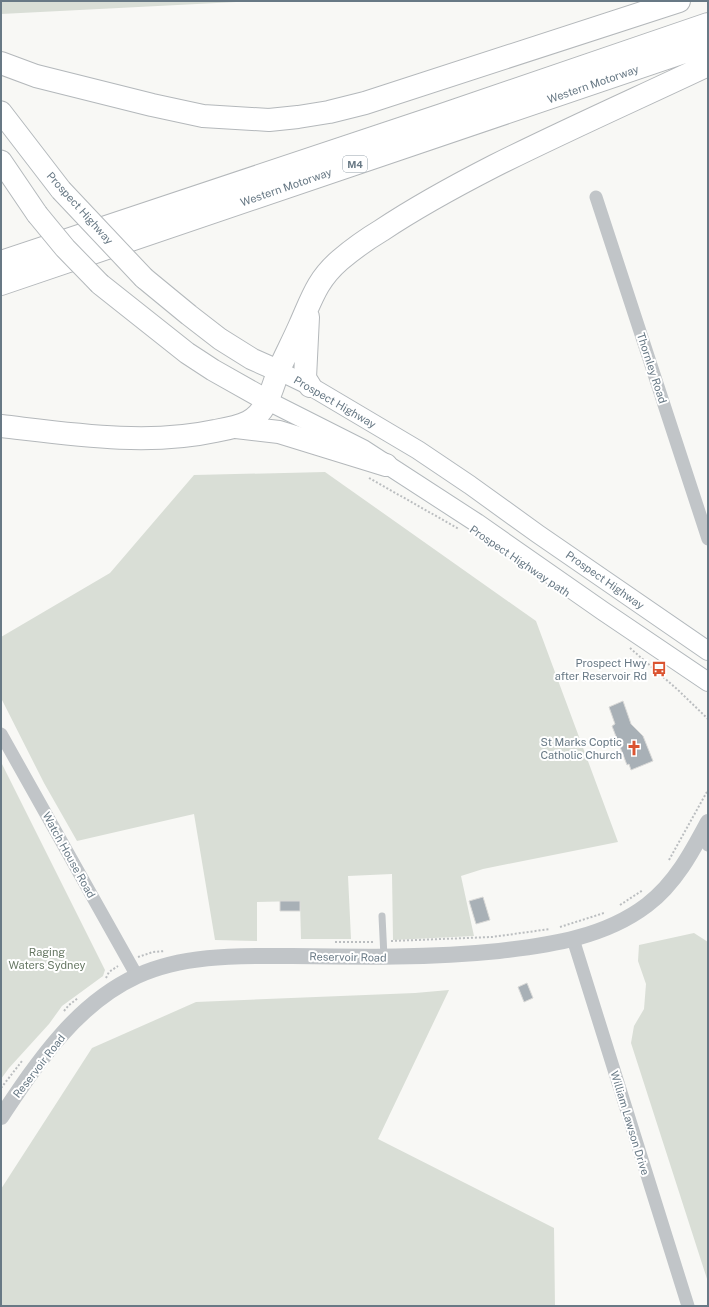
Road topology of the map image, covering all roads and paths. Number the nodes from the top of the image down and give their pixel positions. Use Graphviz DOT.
graph roads {
  1 [pos="640,1"];
  2 [pos="679,1"];
  3 [pos="708,24"];
  4 [pos="708,44"];
  5 [pos="708,66"];
  6 [pos="7,69"];
  7 [pos="365,103"];
  8 [pos="1,112"];
  9 [pos="1,161"];
  10 [pos="596,197"];
  11 [pos="1,262"];
  12 [pos="1,284"];
  13 [pos="309,306"];
  14 [pos="279,371"];
  15 [pos="310,386"];
  16 [pos="268,401"];
  17 [pos="1,426"];
  18 [pos="236,427"];
  19 [pos="386,465"];
  20 [pos="368,477"];
  21 [pos="462,531"];
  22 [pos="708,539"];
  23 [pos="628,646"];
  24 [pos="708,651"];
  25 [pos="708,682"];
  26 [pos="708,719"];
  27 [pos="1,734"];
  28 [pos="708,790"];
  29 [pos="706,834"];
  30 [pos="667,863"];
  31 [pos="648,886"];
  32 [pos="620,906"];
  33 [pos="605,913"];
  34 [pos="382,916"];
  35 [pos="510,934"];
  36 [pos="573,939"];
  37 [pos="384,958"];
  38 [pos="137,976"];
  39 [pos="1,1117"];
  40 [pos="688,1306"];
  1 -- 7 [label="highway"];
  2 -- 7 [label="highway"];
  3 -- 11 [label="highway, Western Motorway / M4"];
  4 -- 12 [label="highway, Western Motorway / M4"];
  5 -- 13 [label="highway"];
  6 -- 7 [label="highway"];
  8 -- 14 [label="main road, Prospect Highway, bridge"];
  9 -- 16 [label="main road, bridge"];
  10 -- 22 [label="street, Thornley Road"];
  13 -- 14 [label="highway"];
  13 -- 15 [label="highway"];
  14 -- 15 [label="main road, Prospect Highway"];
  14 -- 16 [label="highway"];
  15 -- 24 [label="main road, Prospect Highway"];
  16 -- 18 [label="highway"];
  16 -- 19 [label="main road"];
  17 -- 18 [label="highway"];
  18 -- 19 [label="highway"];
  19 -- 25 [label="main road"];
  20 -- 21 [label="path, Prospect Highway path"];
  23 -- 26 [label="path"];
  27 -- 38 [label="street, Watch House Road"];
  28 -- 30 [label="path"];
  29 -- 36 [label="street, Reservoir Road"];
  31 -- 32 [label="path"];
  33 -- 35 [label="path"];
  34 -- 37 [label="lane"];
  36 -- 37 [label="street, Reservoir Road"];
  36 -- 40 [label="street, William Lawson Drive"];
  37 -- 38 [label="street, Reservoir Road"];
  38 -- 39 [label="street, Reservoir Road"];
}
